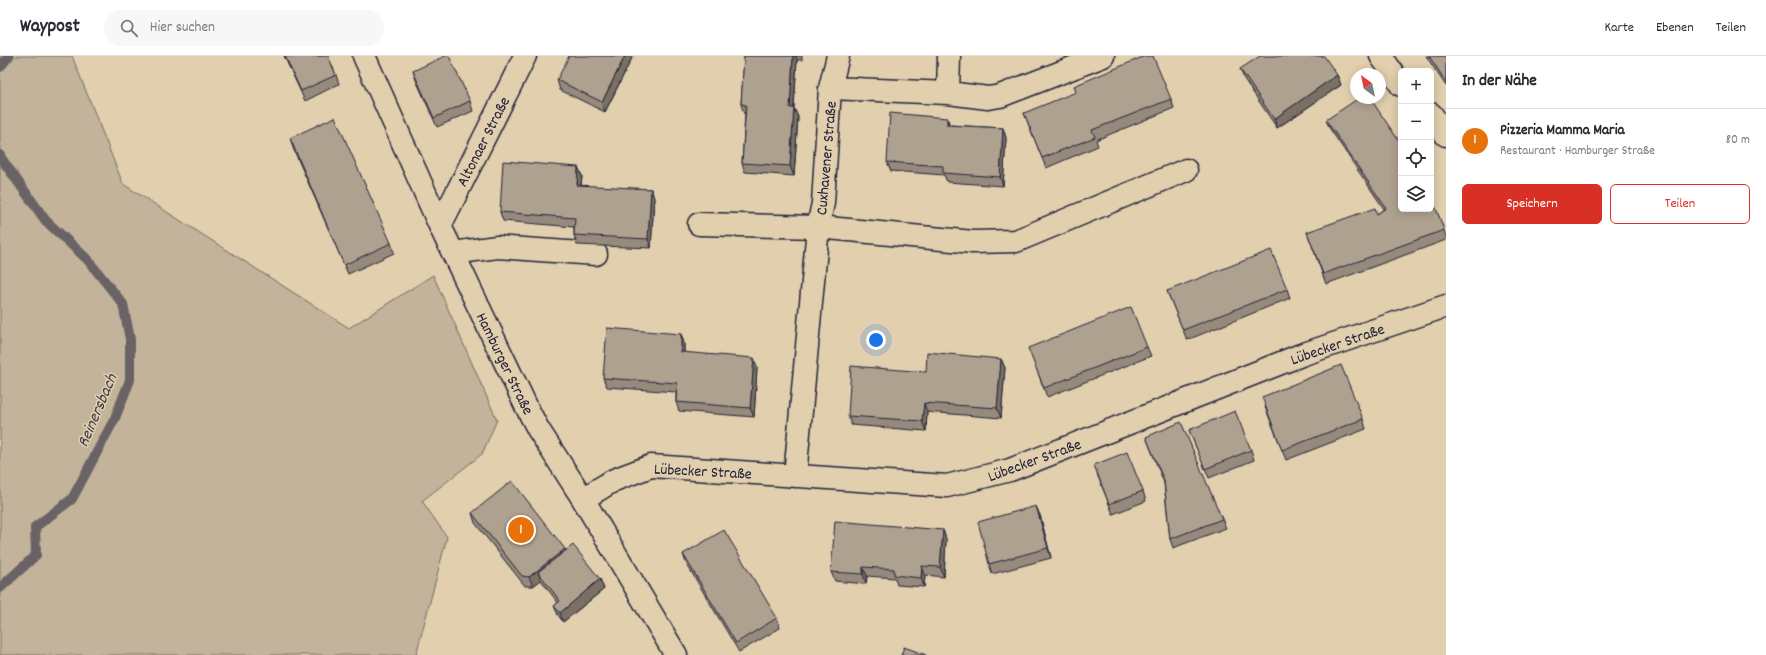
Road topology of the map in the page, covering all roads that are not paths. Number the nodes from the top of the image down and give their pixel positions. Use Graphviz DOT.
graph roads {
  1 [pos="364,56"];
  2 [pos="525,56"];
  3 [pos="838,56"];
  4 [pos="949,56"];
  5 [pos="1103,56"];
  6 [pos="1381,56"];
  7 [pos="1398,81"];
  8 [pos="830,88"];
  9 [pos="948,94"];
  10 [pos="1434,118"];
  11 [pos="1446,135"];
  12 [pos="1186,170"];
  13 [pos="699,224"];
  14 [pos="440,226"];
  15 [pos="818,227"];
  16 [pos="453,253"];
  17 [pos="596,254"];
  18 [pos="1446,306"];
  19 [pos="795,476"];
  20 [pos="583,499"];
  21 [pos="676,655"];
  1 -- 14 [label="street, Hamburger Straße"];
  2 -- 14 [label="street, Altonaer Straße"];
  3 -- 8 [label="street, Cuxhavener Straße"];
  4 -- 9 [label="street"];
  5 -- 9 [label="street, Cuxhavener Straße"];
  6 -- 7 [label="street"];
  8 -- 9 [label="street, Cuxhavener Straße"];
  8 -- 15 [label="street, Cuxhavener Straße"];
  10 -- 11 [label="street"];
  12 -- 15 [label="street"];
  13 -- 15 [label="street"];
  14 -- 16 [label="street, Hamburger Straße"];
  15 -- 19 [label="street, Cuxhavener Straße"];
  16 -- 17 [label="street"];
  16 -- 20 [label="street, Hamburger Straße"];
  18 -- 19 [label="street, Lübecker Straße"];
  19 -- 20 [label="street, Lübecker Straße"];
  20 -- 21 [label="street, Hamburger Straße"];
}
